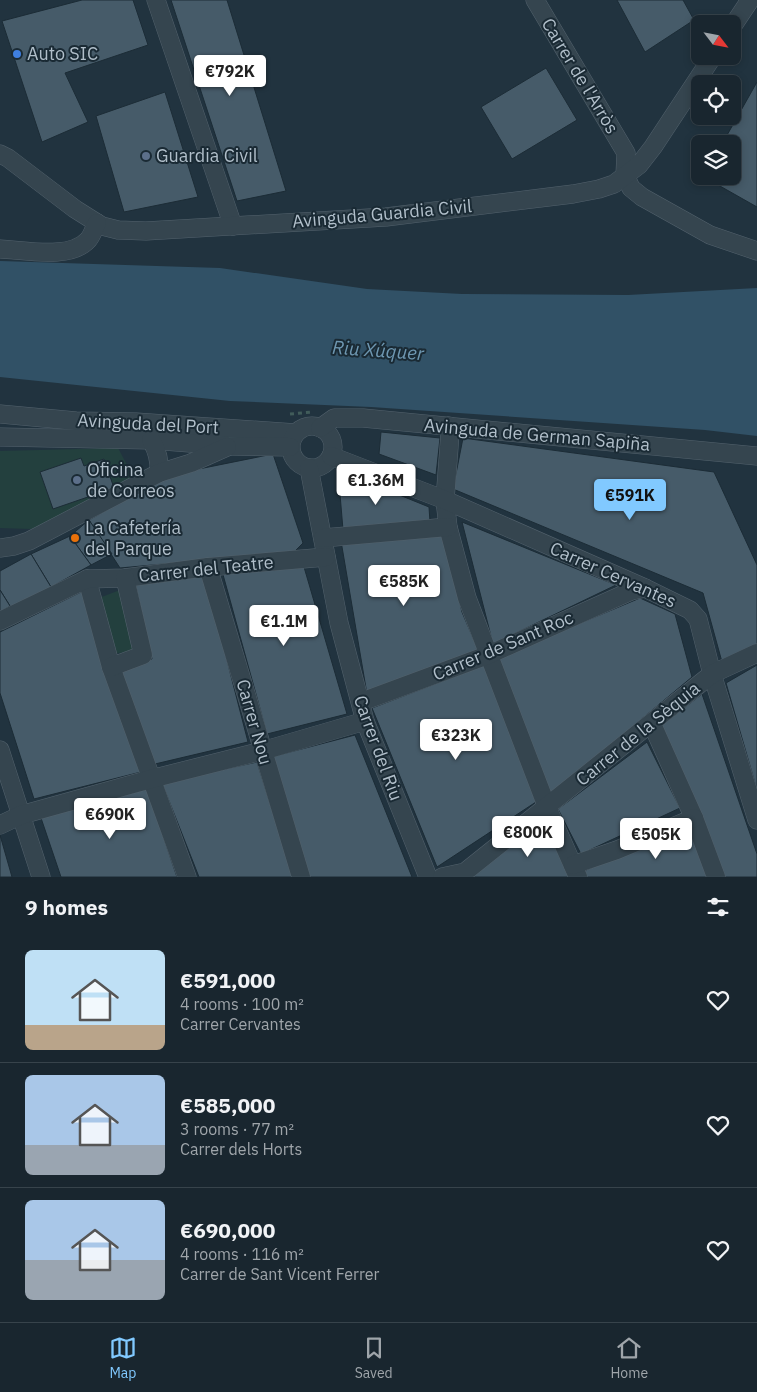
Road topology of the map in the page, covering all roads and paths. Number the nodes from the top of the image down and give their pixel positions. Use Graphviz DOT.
graph roads {
  1 [pos="156,0"];
  2 [pos="535,0"];
  3 [pos="750,0"];
  4 [pos="740,15"];
  5 [pos="707,65"];
  6 [pos="3,152"];
  7 [pos="626,176"];
  8 [pos="97,223"];
  9 [pos="233,226"];
  10 [pos="0,249"];
  11 [pos="757,250"];
  12 [pos="0,414"];
  13 [pos="449,426"];
  14 [pos="320,428"];
  15 [pos="0,437"];
  16 [pos="151,440"];
  17 [pos="293,440"];
  18 [pos="228,446"];
  19 [pos="331,456"];
  20 [pos="757,456"];
  21 [pos="309,468"];
  22 [pos="159,473"];
  23 [pos="445,500"];
  24 [pos="448,527"];
  25 [pos="323,538"];
  26 [pos="0,548"];
  27 [pos="326,557"];
  28 [pos="208,567"];
  29 [pos="125,578"];
  30 [pos="87,579"];
  31 [pos="645,588"];
  32 [pos="0,621"];
  33 [pos="757,653"];
  34 [pos="488,655"];
  35 [pos="111,667"];
  36 [pos="712,674"];
  37 [pos="361,702"];
  38 [pos="365,721"];
  39 [pos="652,724"];
  40 [pos="0,750"];
  41 [pos="262,751"];
  42 [pos="151,779"];
  43 [pos="547,807"];
  44 [pos="22,815"];
  45 [pos="694,818"];
  46 [pos="757,820"];
  47 [pos="0,825"];
  48 [pos="576,871"];
  49 [pos="41,877"];
  50 [pos="187,877"];
  51 [pos="301,877"];
  52 [pos="428,877"];
  53 [pos="442,877"];
  54 [pos="716,877"];
  1 -- 9 [label="street"];
  2 -- 7 [label="street, Carrer de l'Arròs"];
  3 -- 4 [label="street"];
  5 -- 7 [label="street, Avinguda Guardia Civil"];
  6 -- 8 [label="street, Avinguda Guardia Civil"];
  7 -- 9 [label="street, Avinguda Guardia Civil"];
  7 -- 11 [label="street"];
  8 -- 9 [label="street, Avinguda Guardia Civil"];
  8 -- 10 [label="street"];
  12 -- 17 [label="street, Avinguda del Port"];
  13 -- 14 [label="street, Avinguda de German Sapiña"];
  13 -- 20 [label="street, Avinguda de German Sapiña"];
  13 -- 23 [label="street"];
  14 -- 17 [label="street"];
  14 -- 19 [label="street"];
  15 -- 16 [label="street, Avinguda del Port"];
  16 -- 18 [label="street, Avinguda del Port"];
  16 -- 22 [label="street"];
  17 -- 18 [label="street, Avinguda del Port"];
  17 -- 21 [label="street"];
  18 -- 22 [label="street"];
  19 -- 21 [label="street"];
  19 -- 23 [label="street, Carrer Cervantes"];
  21 -- 25 [label="street, Carrer del Riu"];
  22 -- 26 [label="street"];
  23 -- 24 [label="street"];
  23 -- 31 [label="street, Carrer Cervantes"];
  24 -- 25 [label="street"];
  24 -- 34 [label="street"];
  25 -- 27 [label="street, Carrer del Riu"];
  27 -- 28 [label="street, Carrer del Teatre"];
  27 -- 37 [label="street, Carrer del Riu"];
  28 -- 29 [label="street, Carrer del Teatre"];
  28 -- 41 [label="street, Carrer Nou"];
  29 -- 30 [label="street, Carrer del Teatre"];
  29 -- 35 [label="street"];
  30 -- 32 [label="street"];
  30 -- 35 [label="street"];
  31 -- 34 [label="street, Carrer de Sant Roc"];
  31 -- 36 [label="street, Carrer Cervantes"];
  33 -- 36 [label="street, Carrer de la Sèquia"];
  34 -- 37 [label="street, Carrer de Sant Roc"];
  34 -- 43 [label="street"];
  35 -- 42 [label="street"];
  36 -- 39 [label="street, Carrer de la Sèquia"];
  36 -- 46 [label="street, Carrer Cervantes"];
  37 -- 38 [label="street, Carrer del Riu"];
  38 -- 41 [label="street"];
  38 -- 52 [label="street, Carrer del Riu"];
  39 -- 43 [label="street, Carrer de la Sèquia"];
  39 -- 45 [label="street"];
  40 -- 44 [label="street"];
  41 -- 42 [label="street"];
  41 -- 51 [label="street, Carrer Nou"];
  42 -- 44 [label="street"];
  42 -- 50 [label="street"];
  43 -- 48 [label="street"];
  43 -- 53 [label="street, Carrer de la Sèquia"];
  44 -- 47 [label="street"];
  44 -- 49 [label="street"];
  45 -- 48 [label="street"];
  45 -- 54 [label="street"];
}
